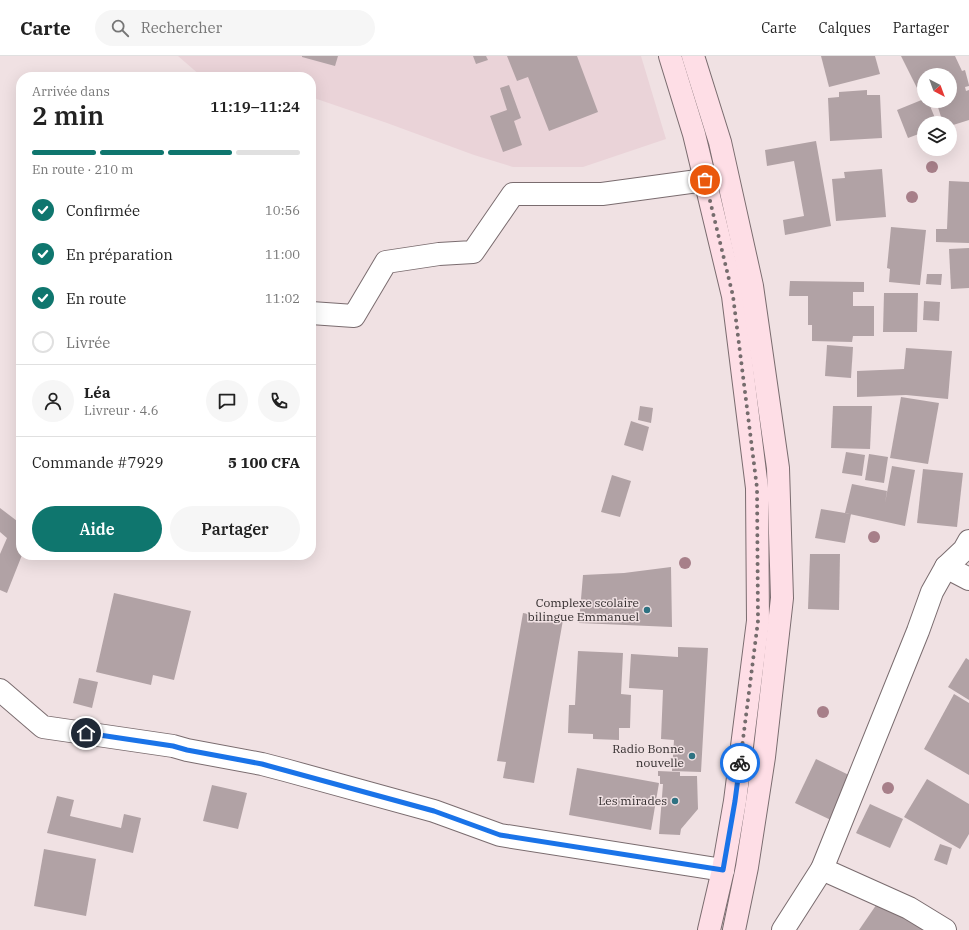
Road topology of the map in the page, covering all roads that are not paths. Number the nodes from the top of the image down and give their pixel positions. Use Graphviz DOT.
graph roads {
  1 [pos="670,56"];
  2 [pos="693,56"];
  3 [pos="705,180"];
  4 [pos="316,313"];
  5 [pos="969,541"];
  6 [pos="946,567"];
  7 [pos="969,579"];
  8 [pos="0,690"];
  9 [pos="822,869"];
  10 [pos="723,870"];
  11 [pos="709,930"];
  12 [pos="734,930"];
  13 [pos="783,930"];
  14 [pos="945,930"];
  1 -- 3 [label="main road"];
  2 -- 12 [label="main road"];
  3 -- 4 [label="street"];
  3 -- 10 [label="main road"];
  5 -- 6 [label="street"];
  6 -- 7 [label="street"];
  6 -- 9 [label="street"];
  8 -- 10 [label="street"];
  9 -- 13 [label="street"];
  9 -- 14 [label="street"];
  10 -- 11 [label="main road"];
}
